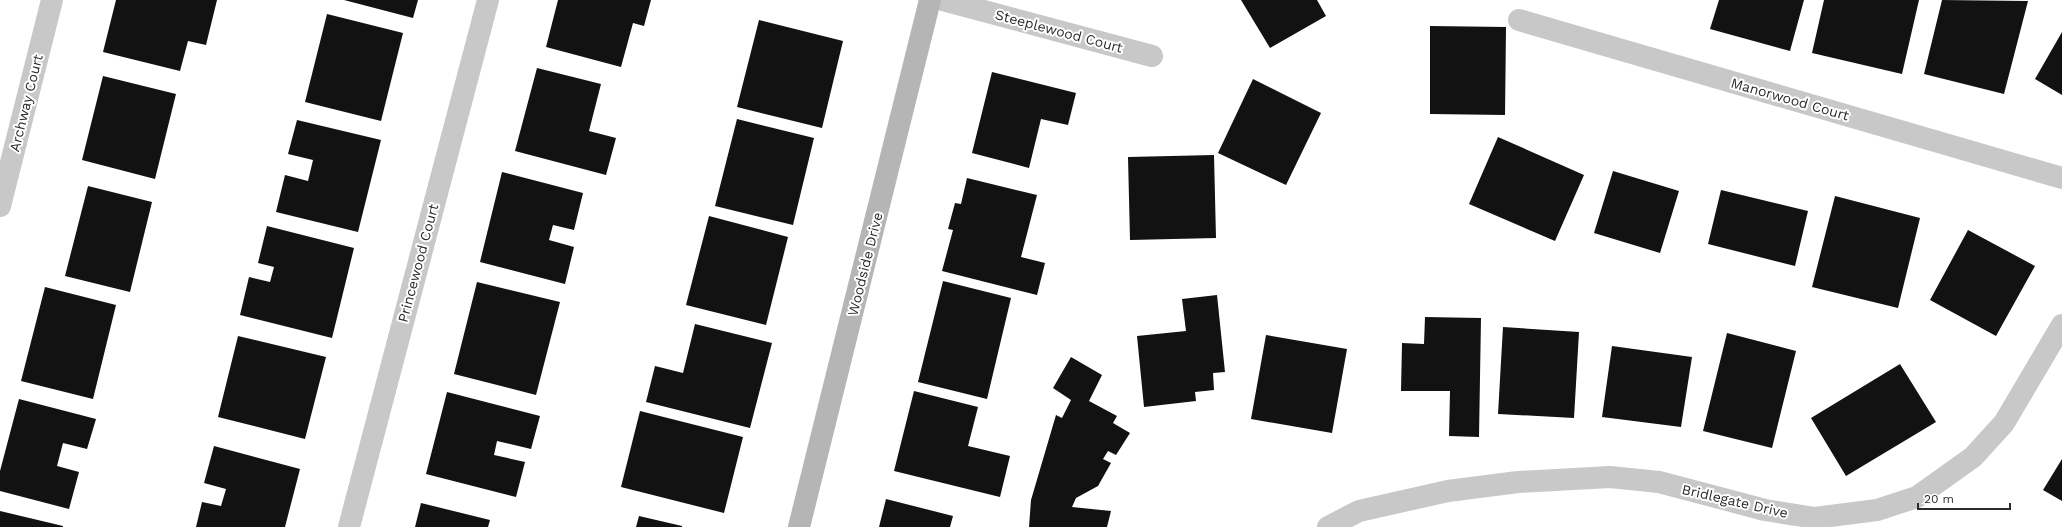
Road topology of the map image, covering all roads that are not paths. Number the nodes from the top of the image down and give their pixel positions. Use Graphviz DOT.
graph roads {
  1 [pos="52,0"];
  2 [pos="488,0"];
  3 [pos="930,0"];
  4 [pos="943,0"];
  5 [pos="1519,20"];
  6 [pos="1152,56"];
  7 [pos="2062,178"];
  8 [pos="0,206"];
  9 [pos="2062,325"];
  10 [pos="349,527"];
  11 [pos="800,527"];
  12 [pos="1328,527"];
  1 -- 8 [label="street, Archway Court"];
  2 -- 10 [label="street, Princewood Court"];
  3 -- 11 [label="street, Woodside Drive"];
  4 -- 6 [label="street, Steeplewood Court"];
  5 -- 7 [label="street, Manorwood Court"];
  9 -- 12 [label="street, Bridlegate Drive"];
}
